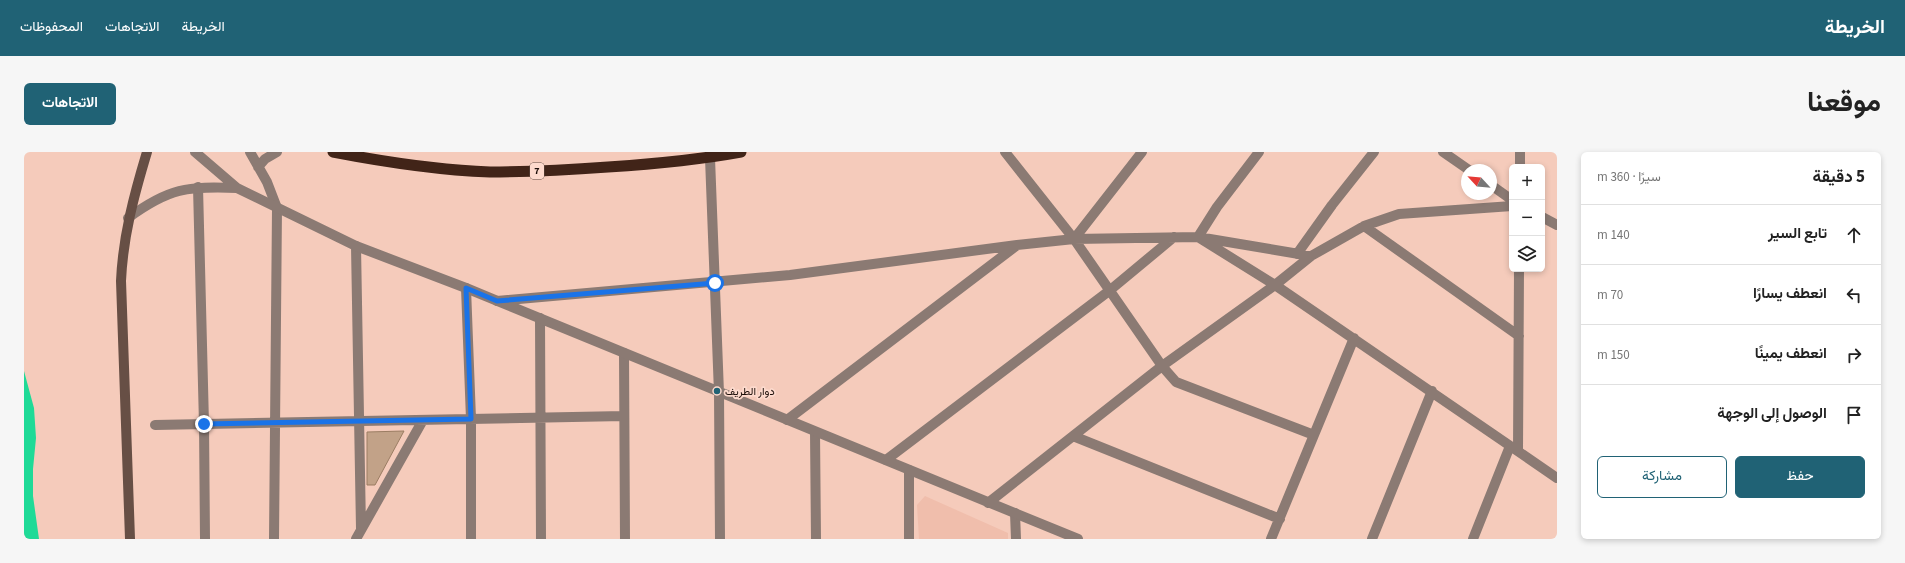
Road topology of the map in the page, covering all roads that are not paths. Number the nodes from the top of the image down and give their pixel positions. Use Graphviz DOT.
graph roads {
  1 [pos="147,152"];
  2 [pos="195,152"];
  3 [pos="250,152"];
  4 [pos="277,152"];
  5 [pos="333,152"];
  6 [pos="741,152"];
  7 [pos="1005,152"];
  8 [pos="1142,152"];
  9 [pos="1259,152"];
  10 [pos="1374,152"];
  11 [pos="1443,152"];
  12 [pos="1520,152"];
  13 [pos="710,158"];
  14 [pos="1461,164"];
  15 [pos="1520,164"];
  16 [pos="258,167"];
  17 [pos="198,187"];
  18 [pos="237,188"];
  19 [pos="1497,189"];
  20 [pos="1509,198"];
  21 [pos="1509,206"];
  22 [pos="277,208"];
  23 [pos="128,218"];
  24 [pos="1545,219"];
  25 [pos="1557,225"];
  26 [pos="1364,226"];
  27 [pos="1174,237"];
  28 [pos="1198,237"];
  29 [pos="1074,239"];
  30 [pos="1017,245"];
  31 [pos="356,246"];
  32 [pos="1297,254"];
  33 [pos="1311,256"];
  34 [pos="1519,272"];
  35 [pos="715,283"];
  36 [pos="1275,285"];
  37 [pos="466,288"];
  38 [pos="1109,291"];
  39 [pos="497,301"];
  40 [pos="540,318"];
  41 [pos="1519,336"];
  42 [pos="1354,338"];
  43 [pos="624,353"];
  44 [pos="1162,366"];
  45 [pos="1432,391"];
  46 [pos="719,393"];
  47 [pos="624,416"];
  48 [pos="540,418"];
  49 [pos="471,419"];
  50 [pos="422,420"];
  51 [pos="787,420"];
  52 [pos="360,421"];
  53 [pos="275,423"];
  54 [pos="204,424"];
  55 [pos="155,425"];
  56 [pos="815,432"];
  57 [pos="1314,435"];
  58 [pos="1073,436"];
  59 [pos="1514,448"];
  60 [pos="886,460"];
  61 [pos="909,470"];
  62 [pos="1557,478"];
  63 [pos="988,503"];
  64 [pos="1015,513"];
  65 [pos="1280,519"];
  66 [pos="361,529"];
  67 [pos="130,539"];
  68 [pos="205,539"];
  69 [pos="274,539"];
  70 [pos="356,539"];
  71 [pos="471,539"];
  72 [pos="541,539"];
  73 [pos="625,539"];
  74 [pos="720,539"];
  75 [pos="816,539"];
  76 [pos="909,539"];
  77 [pos="1016,539"];
  78 [pos="1078,539"];
  79 [pos="1271,539"];
  80 [pos="1372,539"];
  81 [pos="1473,539"];
  1 -- 23 [label="main road"];
  2 -- 18 [label="street"];
  3 -- 16 [label="street"];
  4 -- 16 [label="street"];
  5 -- 13 [label="highway, 7"];
  6 -- 13 [label="highway, 7"];
  7 -- 29 [label="street"];
  8 -- 29 [label="street"];
  9 -- 28 [label="street"];
  10 -- 32 [label="street"];
  11 -- 14 [label="street"];
  12 -- 15 [label="street"];
  13 -- 35 [label="street"];
  16 -- 22 [label="street"];
  17 -- 18 [label="street"];
  17 -- 23 [label="street"];
  17 -- 54 [label="street"];
  18 -- 22 [label="street"];
  19 -- 20 [label="street"];
  21 -- 26 [label="street"];
  22 -- 31 [label="street"];
  22 -- 53 [label="street"];
  23 -- 67 [label="main road"];
  24 -- 25 [label="street"];
  26 -- 33 [label="street"];
  26 -- 41 [label="street"];
  27 -- 28 [label="street"];
  27 -- 29 [label="street"];
  27 -- 38 [label="street"];
  28 -- 32 [label="street"];
  28 -- 36 [label="street"];
  29 -- 30 [label="street"];
  29 -- 38 [label="street"];
  30 -- 35 [label="street"];
  30 -- 51 [label="street"];
  31 -- 37 [label="street"];
  31 -- 52 [label="street"];
  32 -- 33 [label="street"];
  33 -- 36 [label="street"];
  34 -- 41 [label="street"];
  35 -- 39 [label="street"];
  35 -- 46 [label="street"];
  36 -- 42 [label="street"];
  36 -- 44 [label="street"];
  37 -- 39 [label="street"];
  37 -- 49 [label="street"];
  38 -- 44 [label="street"];
  38 -- 60 [label="street"];
  39 -- 40 [label="street"];
  40 -- 43 [label="street"];
  40 -- 48 [label="street"];
  41 -- 59 [label="street"];
  42 -- 45 [label="street"];
  42 -- 57 [label="street"];
  43 -- 46 [label="street"];
  43 -- 47 [label="street"];
  44 -- 57 [label="street"];
  44 -- 58 [label="street"];
  45 -- 59 [label="street"];
  45 -- 80 [label="street"];
  46 -- 51 [label="street"];
  46 -- 74 [label="street"];
  47 -- 48 [label="street"];
  47 -- 73 [label="street"];
  48 -- 49 [label="street"];
  48 -- 72 [label="street"];
  49 -- 50 [label="street"];
  49 -- 71 [label="street"];
  50 -- 52 [label="street"];
  50 -- 66 [label="street"];
  51 -- 56 [label="street"];
  52 -- 53 [label="street"];
  52 -- 66 [label="street"];
  53 -- 54 [label="street"];
  53 -- 69 [label="street"];
  54 -- 55 [label="street"];
  54 -- 68 [label="street"];
  56 -- 60 [label="street"];
  56 -- 75 [label="street"];
  57 -- 65 [label="street"];
  58 -- 63 [label="street"];
  58 -- 65 [label="street"];
  59 -- 62 [label="street"];
  59 -- 81 [label="street"];
  60 -- 61 [label="street"];
  61 -- 63 [label="street"];
  61 -- 76 [label="street"];
  63 -- 64 [label="street"];
  64 -- 77 [label="street"];
  64 -- 78 [label="street"];
  65 -- 79 [label="street"];
  66 -- 70 [label="street"];
}
